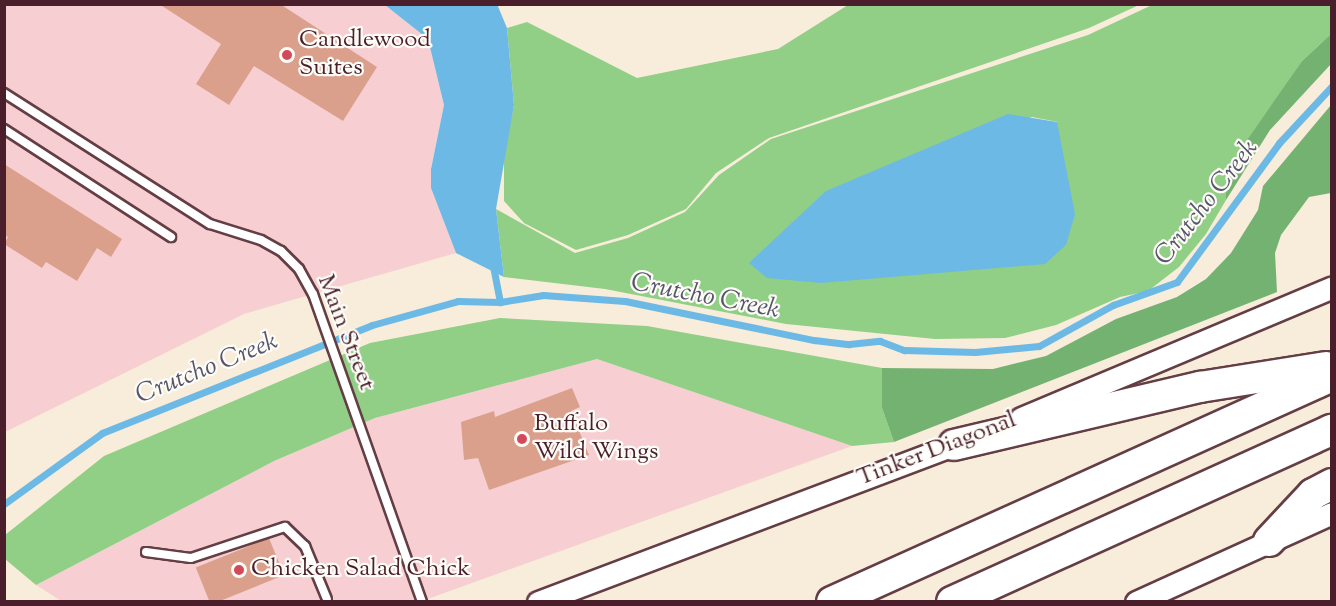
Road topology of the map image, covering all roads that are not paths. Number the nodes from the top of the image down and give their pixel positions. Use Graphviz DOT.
graph roads {
  1 [pos="4,93"];
  2 [pos="4,129"];
  3 [pos="171,237"];
  4 [pos="1332,287"];
  5 [pos="1332,366"];
  6 [pos="1332,376"];
  7 [pos="1332,430"];
  8 [pos="954,445"];
  9 [pos="1332,484"];
  10 [pos="1332,513"];
  11 [pos="1269,541"];
  12 [pos="146,552"];
  13 [pos="327,599"];
  14 [pos="422,602"];
  15 [pos="538,602"];
  16 [pos="831,602"];
  17 [pos="952,602"];
  18 [pos="1136,602"];
  1 -- 14 [label="lane, Main Street"];
  2 -- 3 [label="lane"];
  4 -- 8 [label="street, Tinker Diagonal"];
  5 -- 8 [label="highway"];
  6 -- 16 [label="highway"];
  7 -- 17 [label="highway"];
  8 -- 15 [label="street, Tinker Diagonal"];
  9 -- 11 [label="highway"];
  10 -- 11 [label="street"];
  11 -- 18 [label="street"];
  12 -- 13 [label="lane"];
}
